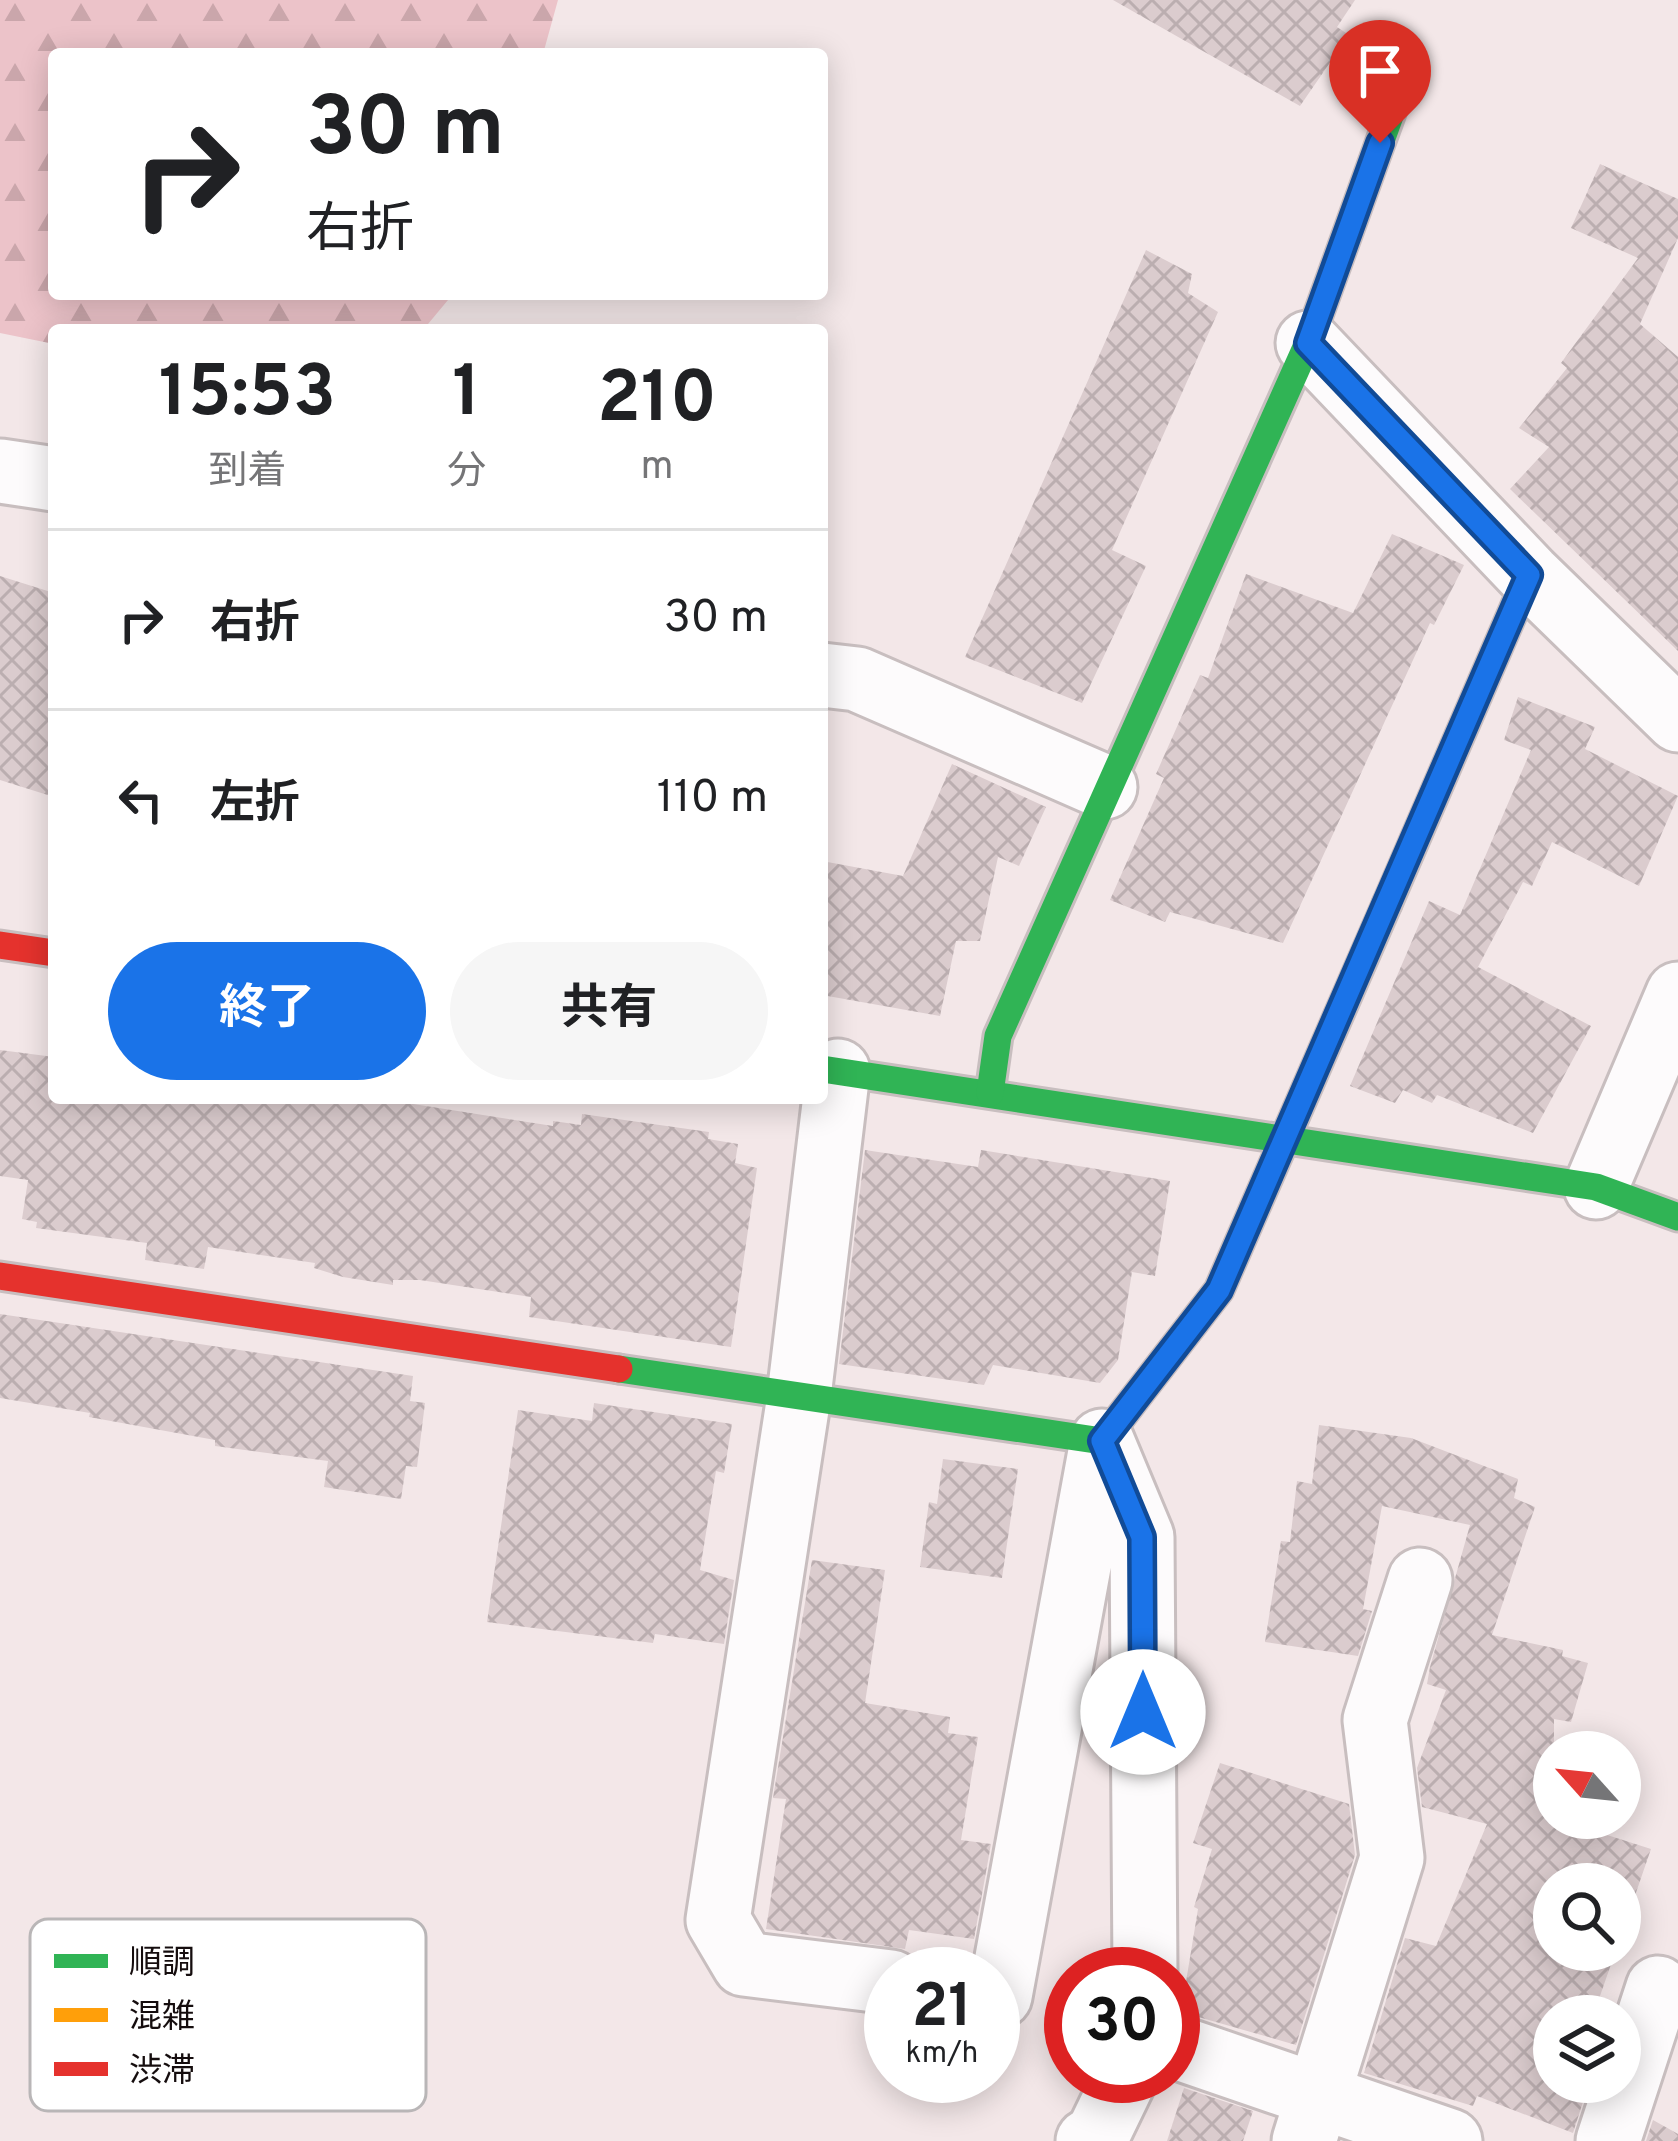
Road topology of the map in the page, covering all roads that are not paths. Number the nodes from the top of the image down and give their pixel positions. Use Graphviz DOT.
graph roads {
  1 [pos="1409,63"];
  2 [pos="1308,343"];
  3 [pos="0,471"];
  4 [pos="48,478"];
  5 [pos="1529,575"];
  6 [pos="828,675"];
  7 [pos="1678,720"];
  8 [pos="1106,788"];
  9 [pos="0,945"];
  10 [pos="48,952"];
  11 [pos="1678,994"];
  12 [pos="830,1070"];
  13 [pos="990,1093"];
  14 [pos="827,1104"];
  15 [pos="1286,1142"];
  16 [pos="1596,1187"];
  17 [pos="1678,1217"];
  18 [pos="0,1276"];
  19 [pos="799,1396"];
  20 [pos="1102,1441"];
  21 [pos="1420,1580"];
  22 [pos="1009,1947"];
  23 [pos="1145,1947"];
  24 [pos="864,1979"];
  25 [pos="1658,1988"];
  26 [pos="1200,2060"];
  27 [pos="1113,2103"];
  28 [pos="1311,2118"];
  29 [pos="1088,2141"];
  30 [pos="1450,2141"];
  31 [pos="1608,2141"];
  1 -- 2 [label="street"];
  2 -- 5 [label="street"];
  2 -- 8 [label="street"];
  3 -- 4 [label="street"];
  5 -- 7 [label="street"];
  5 -- 15 [label="street"];
  6 -- 8 [label="street"];
  8 -- 13 [label="street"];
  9 -- 10 [label="street"];
  11 -- 16 [label="street"];
  12 -- 13 [label="street"];
  13 -- 15 [label="street"];
  14 -- 19 [label="street"];
  15 -- 16 [label="street"];
  15 -- 20 [label="street"];
  16 -- 17 [label="street"];
  18 -- 19 [label="street"];
  19 -- 20 [label="street"];
  19 -- 24 [label="street"];
  20 -- 22 [label="street"];
  20 -- 23 [label="street"];
  21 -- 28 [label="street"];
  25 -- 31 [label="street"];
  26 -- 28 [label="street"];
  27 -- 29 [label="street"];
  28 -- 30 [label="street"];
}
